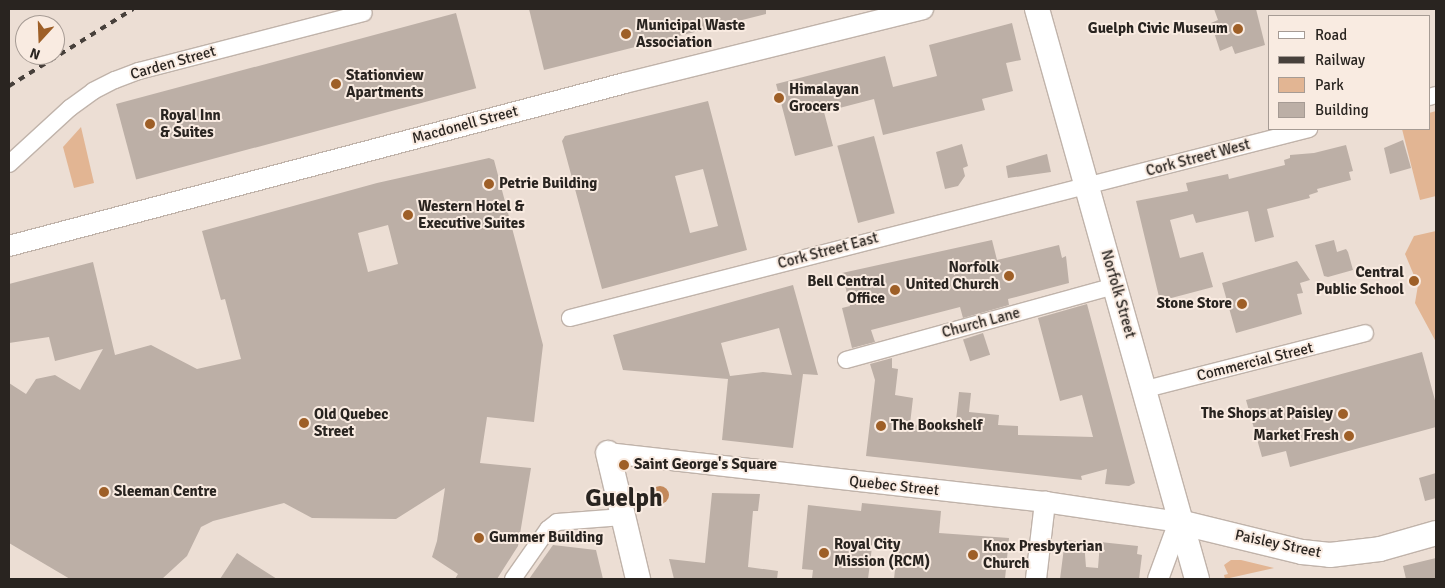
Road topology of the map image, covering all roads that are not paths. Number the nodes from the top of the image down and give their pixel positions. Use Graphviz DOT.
graph roads {
  1 [pos="923,9"];
  2 [pos="1037,9"];
  3 [pos="364,13"];
  4 [pos="891,13"];
  5 [pos="1305,130"];
  6 [pos="9,164"];
  7 [pos="1088,186"];
  8 [pos="9,246"];
  9 [pos="1115,286"];
  10 [pos="570,318"];
  11 [pos="1365,333"];
  12 [pos="846,360"];
  13 [pos="1146,389"];
  14 [pos="608,453"];
  15 [pos="1045,502"];
  16 [pos="623,517"];
  17 [pos="1180,522"];
  18 [pos="1436,533"];
  19 [pos="514,579"];
  20 [pos="638,579"];
  21 [pos="1036,579"];
  22 [pos="1158,579"];
  23 [pos="1197,579"];
  1 -- 4 [label="street, Macdonell Street"];
  2 -- 7 [label="main road, Norfolk Street"];
  3 -- 6 [label="street, Carden Street"];
  4 -- 8 [label="street, Macdonell Street"];
  5 -- 7 [label="street, Cork Street West"];
  7 -- 9 [label="main road, Norfolk Street"];
  7 -- 10 [label="street, Cork Street East"];
  9 -- 12 [label="street, Church Lane"];
  9 -- 13 [label="main road, Norfolk Street"];
  11 -- 13 [label="street, Commercial Street"];
  13 -- 17 [label="main road, Norfolk Street"];
  14 -- 15 [label="street, Quebec Street"];
  14 -- 16 [label="main road"];
  15 -- 17 [label="street, Quebec Street"];
  15 -- 21 [label="street"];
  16 -- 19 [label="street"];
  16 -- 20 [label="main road"];
  17 -- 18 [label="main road, Paisley Street"];
  17 -- 22 [label="street"];
  17 -- 23 [label="main road, Norfolk Street"];
}
